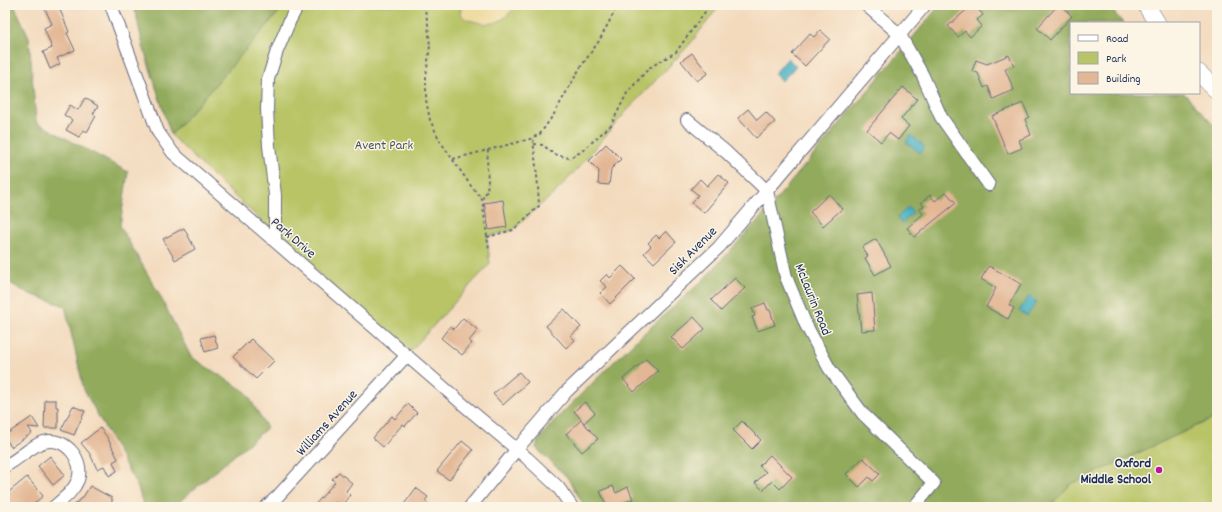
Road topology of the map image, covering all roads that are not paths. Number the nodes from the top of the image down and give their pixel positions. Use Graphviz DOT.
graph roads {
  1 [pos="111,5"];
  2 [pos="298,5"];
  3 [pos="866,5"];
  4 [pos="925,5"];
  5 [pos="1146,5"];
  6 [pos="1156,22"];
  7 [pos="900,35"];
  8 [pos="1200,74"];
  9 [pos="1217,91"];
  10 [pos="687,120"];
  11 [pos="989,185"];
  12 [pos="767,191"];
  13 [pos="276,240"];
  14 [pos="407,355"];
  15 [pos="517,449"];
  16 [pos="5,466"];
  17 [pos="54,507"];
  18 [pos="266,507"];
  19 [pos="470,507"];
  20 [pos="572,507"];
  21 [pos="914,507"];
  1 -- 13 [label="street, Park Drive"];
  2 -- 13 [label="street"];
  3 -- 7 [label="street"];
  4 -- 7 [label="street, Sisk Avenue"];
  5 -- 6 [label="highway"];
  7 -- 11 [label="street"];
  7 -- 12 [label="street, Sisk Avenue"];
  8 -- 9 [label="highway"];
  10 -- 12 [label="street"];
  12 -- 15 [label="street, Sisk Avenue"];
  12 -- 21 [label="street, McLaurin Road"];
  13 -- 14 [label="street, Park Drive"];
  14 -- 15 [label="street, Park Drive"];
  14 -- 18 [label="street, Williams Avenue"];
  15 -- 19 [label="street, Sisk Avenue"];
  15 -- 20 [label="street, Park Drive"];
  16 -- 17 [label="street"];
}
